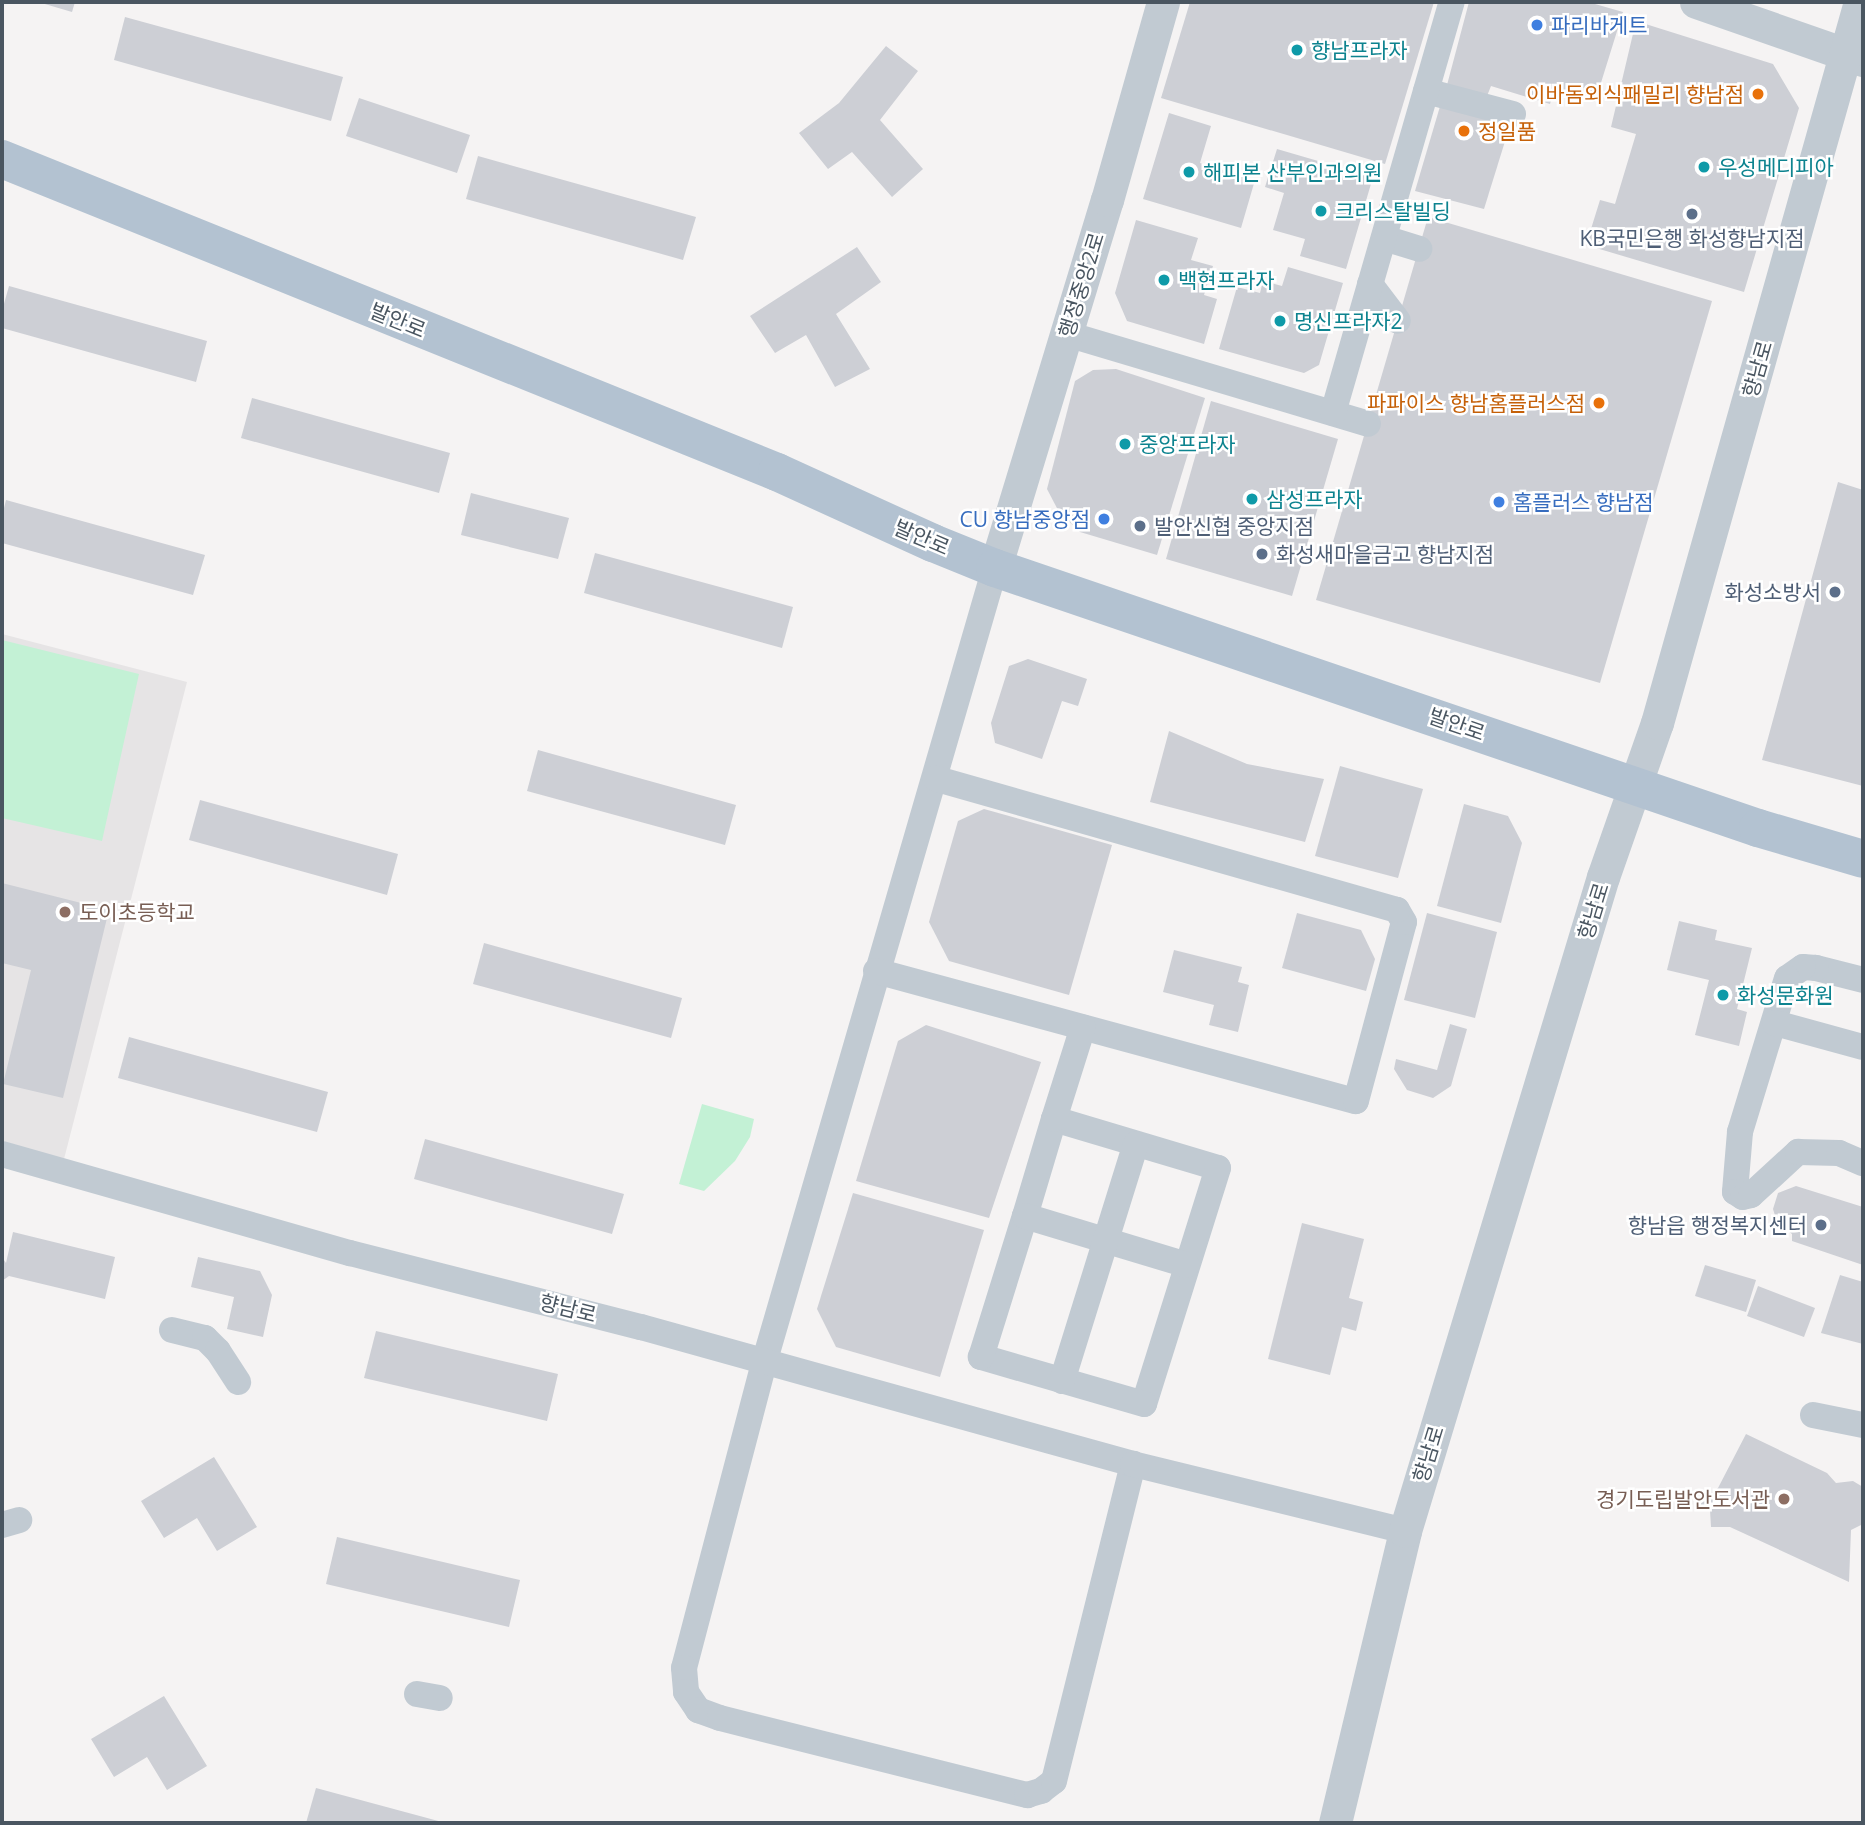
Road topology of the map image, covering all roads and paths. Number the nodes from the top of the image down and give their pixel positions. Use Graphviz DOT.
graph roads {
  1 [pos="1163,2"];
  2 [pos="1451,2"];
  3 [pos="1696,2"];
  4 [pos="1860,2"];
  5 [pos="1854,57"];
  6 [pos="1435,81"];
  7 [pos="1513,114"];
  8 [pos="2,159"];
  9 [pos="1384,238"];
  10 [pos="1419,249"];
  11 [pos="1370,284"];
  12 [pos="1398,321"];
  13 [pos="1067,334"];
  14 [pos="1333,413"];
  15 [pos="1368,424"];
  16 [pos="995,568"];
  17 [pos="935,778"];
  18 [pos="1636,785"];
  19 [pos="1863,859"];
  20 [pos="876,971"];
  21 [pos="1863,980"];
  22 [pos="1775,1023"];
  23 [pos="1083,1027"];
  24 [pos="1863,1047"];
  25 [pos="1054,1119"];
  26 [pos="1136,1144"];
  27 [pos="2,1154"];
  28 [pos="1863,1163"];
  29 [pos="1025,1216"];
  30 [pos="1106,1241"];
  31 [pos="1187,1265"];
  32 [pos="173,1330"];
  33 [pos="764,1363"];
  34 [pos="1062,1381"];
  35 [pos="238,1382"];
  36 [pos="1813,1415"];
  37 [pos="1863,1425"];
  38 [pos="1133,1464"];
  39 [pos="1405,1531"];
  40 [pos="1335,1823"];
  1 -- 13 [label="street, 행정중앙2로"];
  2 -- 6 [label="street"];
  3 -- 5 [label="street"];
  4 -- 5 [label="street, 향남로"];
  5 -- 18 [label="street, 향남로"];
  6 -- 7 [label="street"];
  6 -- 9 [label="street"];
  8 -- 16 [label="main road, 발안로"];
  9 -- 10 [label="street"];
  9 -- 11 [label="street"];
  11 -- 12 [label="street"];
  11 -- 14 [label="street"];
  13 -- 14 [label="street"];
  13 -- 16 [label="street, 행정중앙2로"];
  14 -- 15 [label="street"];
  16 -- 17 [label="street"];
  16 -- 18 [label="main road, 발안로"];
  17 -- 20 [label="street"];
  17 -- 23 [label="street"];
  18 -- 19 [label="main road, 발안로"];
  18 -- 39 [label="street, 향남로"];
  20 -- 23 [label="street"];
  20 -- 33 [label="street"];
  21 -- 22 [label="street"];
  22 -- 24 [label="street"];
  22 -- 28 [label="street"];
  23 -- 25 [label="street"];
  25 -- 26 [label="street"];
  25 -- 29 [label="street"];
  26 -- 30 [label="street"];
  26 -- 31 [label="street"];
  27 -- 33 [label="street, 향남로"];
  29 -- 30 [label="street"];
  29 -- 34 [label="street"];
  30 -- 31 [label="street"];
  30 -- 34 [label="street"];
  31 -- 34 [label="street"];
  32 -- 35 [label="street"];
  33 -- 38 [label="street, 향남로"];
  33 -- 38 [label="street"];
  36 -- 37 [label="street"];
  38 -- 39 [label="street, 향남로"];
  39 -- 40 [label="street, 향남로"];
}
